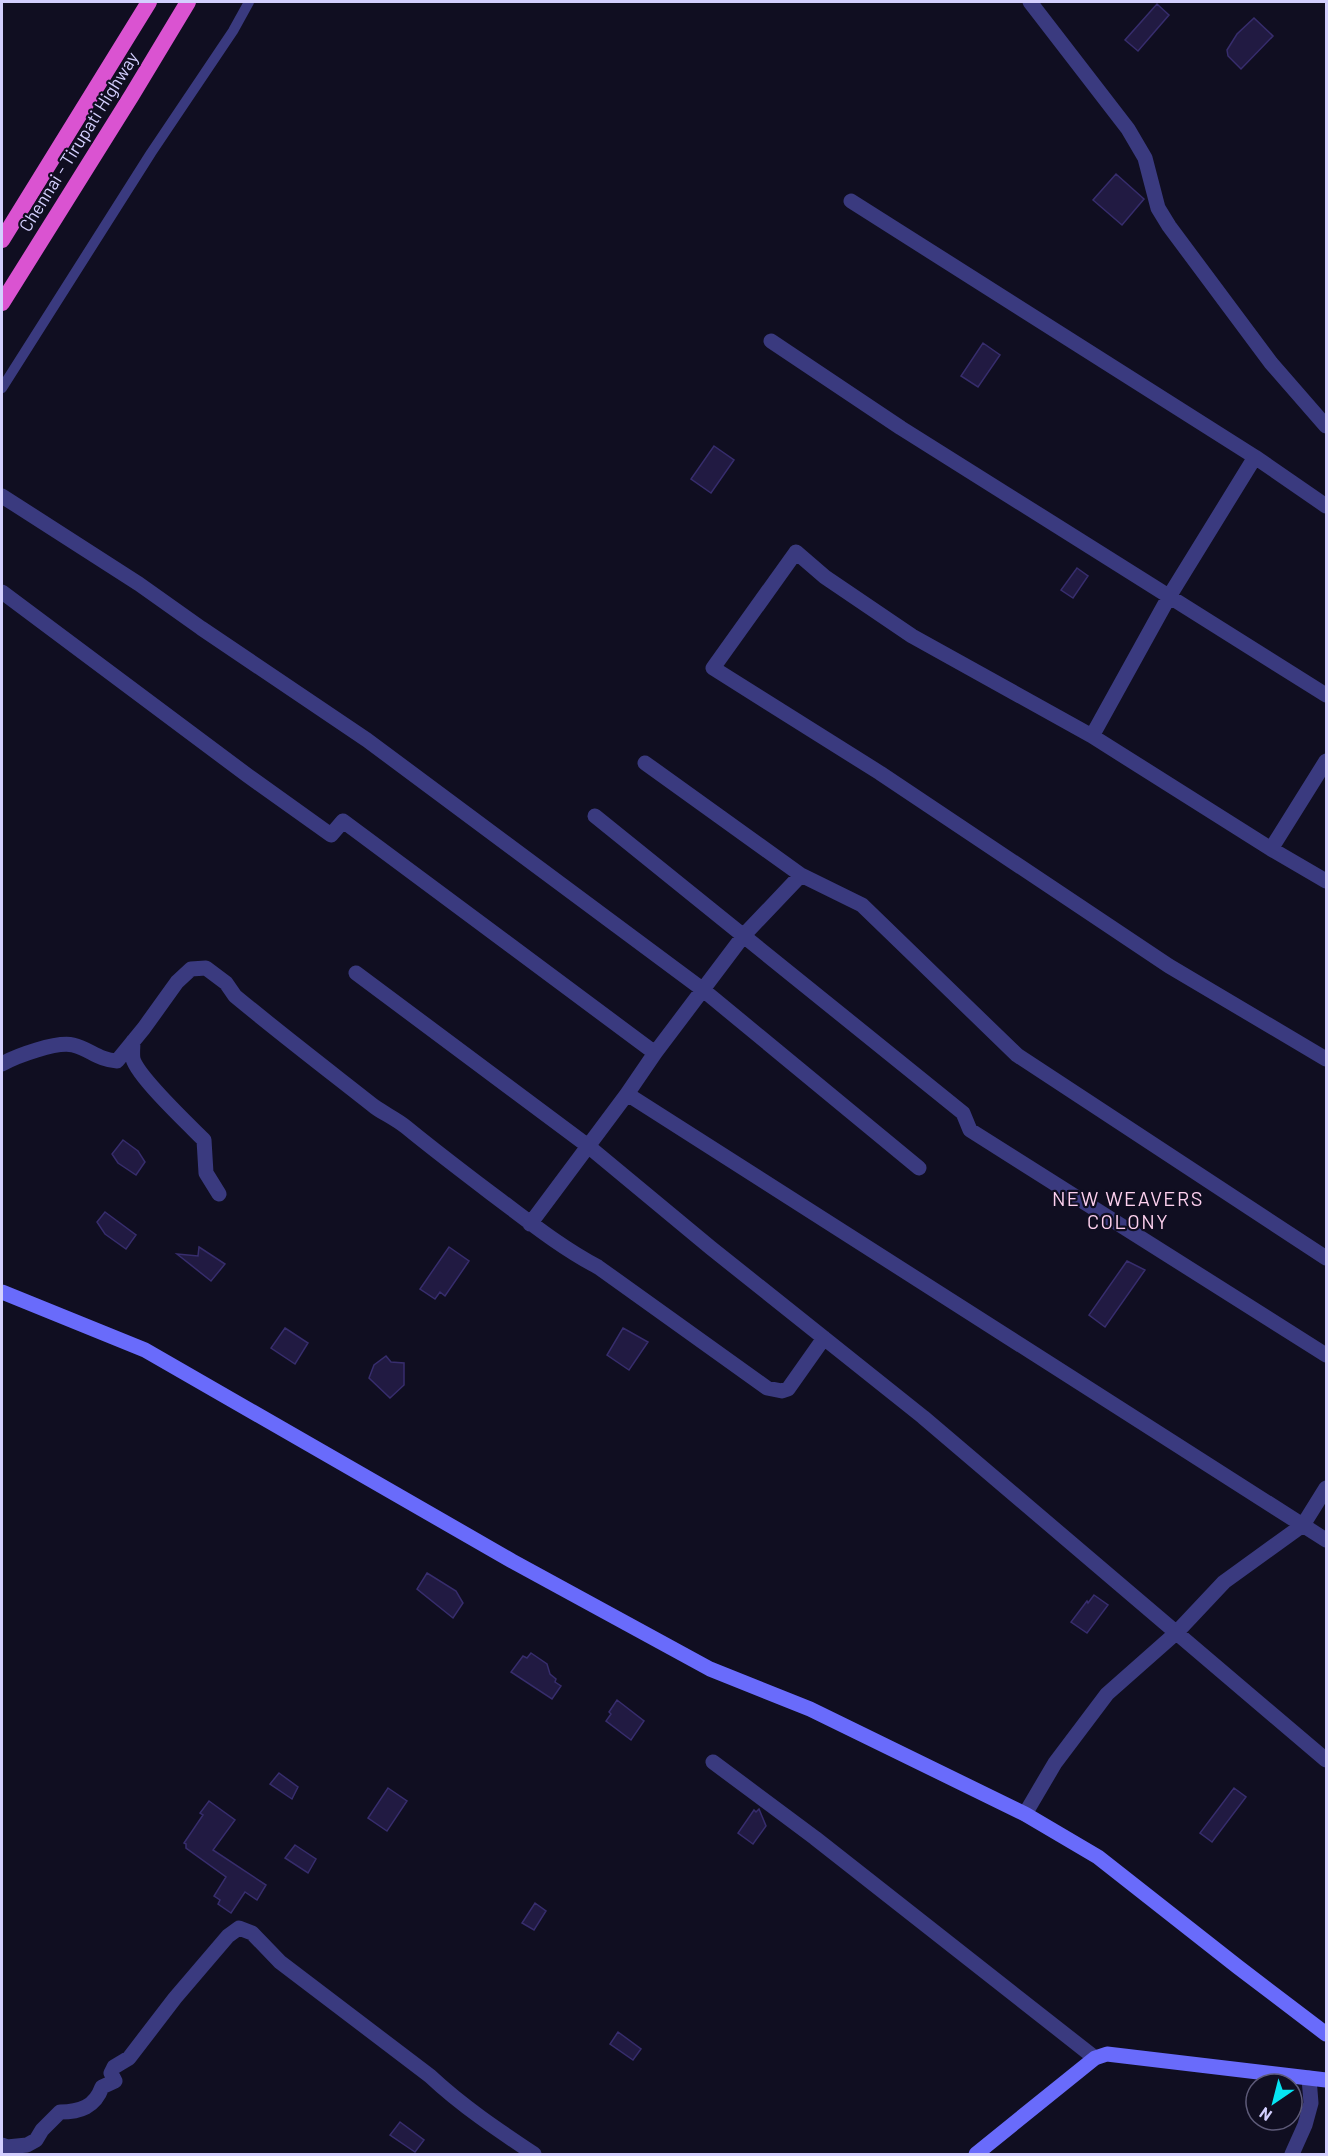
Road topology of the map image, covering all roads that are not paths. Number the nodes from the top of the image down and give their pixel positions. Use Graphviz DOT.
graph roads {
  1 [pos="149,2"];
  2 [pos="188,2"];
  3 [pos="249,2"];
  4 [pos="1030,2"];
  5 [pos="851,201"];
  6 [pos="2,240"];
  7 [pos="2,303"];
  8 [pos="771,341"];
  9 [pos="2,388"];
  10 [pos="1326,426"];
  11 [pos="1255,457"];
  12 [pos="2,496"];
  13 [pos="1326,506"];
  14 [pos="2,592"];
  15 [pos="1170,596"];
  16 [pos="1326,695"];
  17 [pos="1092,736"];
  18 [pos="1326,761"];
  19 [pos="645,763"];
  20 [pos="595,816"];
  21 [pos="1271,849"];
  22 [pos="801,875"];
  23 [pos="1326,881"];
  24 [pos="744,935"];
  25 [pos="356,973"];
  26 [pos="702,989"];
  27 [pos="132,1041"];
  28 [pos="655,1053"];
  29 [pos="1326,1059"];
  30 [pos="2,1064"];
  31 [pos="627,1094"];
  32 [pos="588,1146"];
  33 [pos="919,1168"];
  34 [pos="219,1194"];
  35 [pos="530,1224"];
  36 [pos="1326,1257"];
  37 [pos="2,1292"];
  38 [pos="824,1338"];
  39 [pos="1326,1355"];
  40 [pos="1326,1488"];
  41 [pos="1303,1525"];
  42 [pos="1326,1540"];
  43 [pos="1176,1633"];
  44 [pos="1326,1760"];
  45 [pos="713,1762"];
  46 [pos="1025,1814"];
  47 [pos="1326,2034"];
  48 [pos="1095,2058"];
  49 [pos="1309,2078"];
  50 [pos="1326,2080"];
  51 [pos="2,2145"];
  52 [pos="2,2151"];
  53 [pos="6,2154"];
  54 [pos="534,2154"];
  55 [pos="976,2154"];
  56 [pos="1292,2154"];
  1 -- 6 [label="highway, Chennai - Tirupati Highway"];
  2 -- 7 [label="highway, Chennai - Tirupati Highway"];
  3 -- 9 [label="lane"];
  4 -- 10 [label="street"];
  5 -- 11 [label="street"];
  8 -- 15 [label="street"];
  11 -- 13 [label="street"];
  11 -- 15 [label="street"];
  12 -- 26 [label="street"];
  14 -- 28 [label="street"];
  15 -- 16 [label="street"];
  15 -- 17 [label="street"];
  17 -- 21 [label="street"];
  17 -- 29 [label="street"];
  18 -- 21 [label="street"];
  19 -- 22 [label="street"];
  20 -- 24 [label="street"];
  21 -- 23 [label="street"];
  22 -- 24 [label="street"];
  22 -- 36 [label="street"];
  24 -- 26 [label="street"];
  24 -- 39 [label="street"];
  25 -- 32 [label="street"];
  26 -- 28 [label="street"];
  26 -- 33 [label="street"];
  27 -- 30 [label="street"];
  27 -- 34 [label="street"];
  27 -- 35 [label="street"];
  28 -- 31 [label="street"];
  31 -- 32 [label="street"];
  31 -- 41 [label="street"];
  32 -- 35 [label="street"];
  32 -- 38 [label="street"];
  35 -- 38 [label="street"];
  37 -- 46 [label="main road"];
  38 -- 43 [label="street"];
  40 -- 41 [label="street"];
  41 -- 42 [label="street"];
  41 -- 43 [label="street"];
  43 -- 44 [label="street"];
  43 -- 46 [label="street"];
  45 -- 48 [label="street"];
  46 -- 47 [label="main road"];
  48 -- 49 [label="main road"];
  48 -- 55 [label="main road"];
  49 -- 50 [label="main road"];
  49 -- 56 [label="street"];
  51 -- 54 [label="street"];
  52 -- 53 [label="street"];
}
